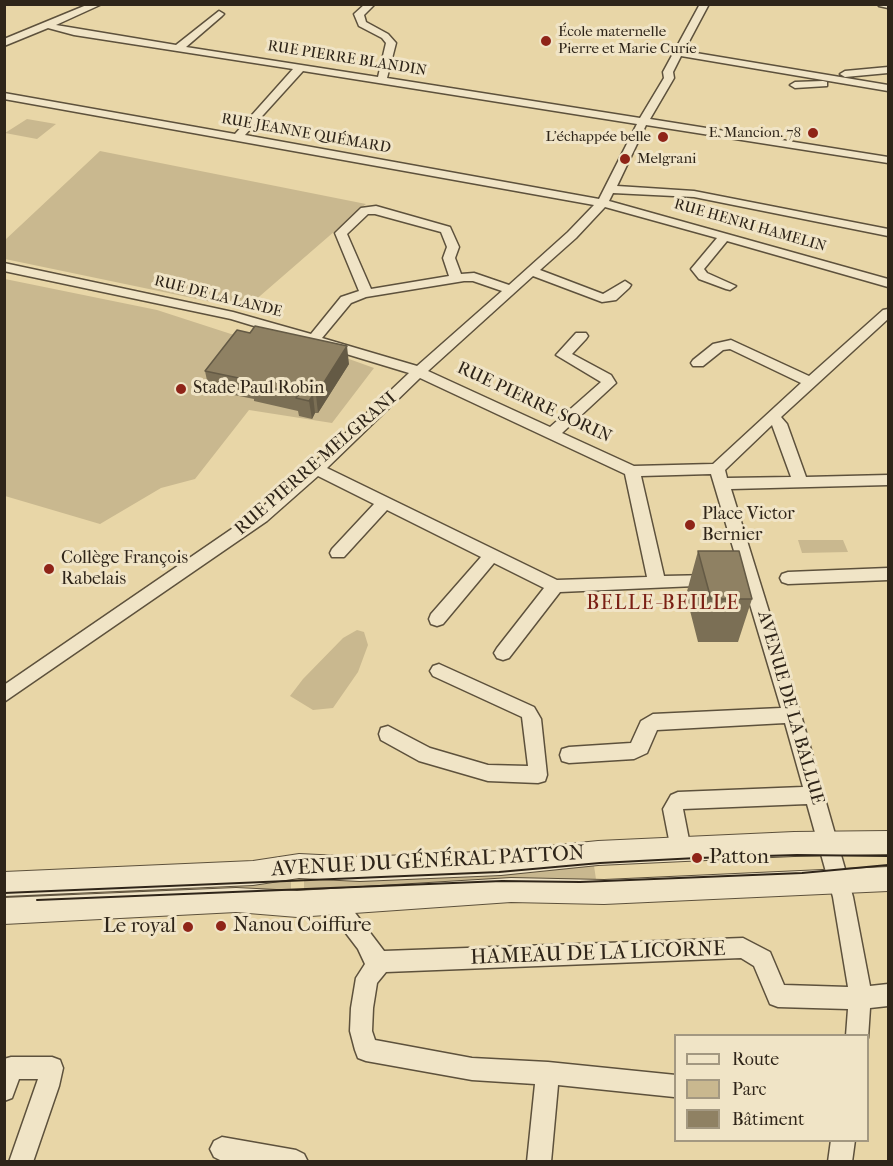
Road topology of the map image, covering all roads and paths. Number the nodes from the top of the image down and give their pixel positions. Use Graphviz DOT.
graph roads {
  1 [pos="98,4"];
  2 [pos="371,4"];
  3 [pos="705,4"];
  4 [pos="882,4"];
  5 [pos="888,6"];
  6 [pos="219,14"];
  7 [pos="46,25"];
  8 [pos="4,43"];
  9 [pos="180,48"];
  10 [pos="679,53"];
  11 [pos="301,67"];
  12 [pos="888,70"];
  13 [pos="821,76"];
  14 [pos="837,79"];
  15 [pos="382,80"];
  16 [pos="795,85"];
  17 [pos="888,88"];
  18 [pos="4,96"];
  19 [pos="645,121"];
  20 [pos="238,137"];
  21 [pos="888,160"];
  22 [pos="609,189"];
  23 [pos="603,202"];
  24 [pos="888,233"];
  25 [pos="724,237"];
  26 [pos="4,267"];
  27 [pos="531,271"];
  28 [pos="456,278"];
  29 [pos="888,284"];
  30 [pos="625,285"];
  31 [pos="730,286"];
  32 [pos="509,289"];
  33 [pos="366,293"];
  34 [pos="888,313"];
  35 [pos="581,336"];
  36 [pos="314,339"];
  37 [pos="698,363"];
  38 [pos="420,370"];
  39 [pos="810,382"];
  40 [pos="772,417"];
  41 [pos="553,433"];
  42 [pos="317,469"];
  43 [pos="633,471"];
  44 [pos="719,477"];
  45 [pos="888,480"];
  46 [pos="800,482"];
  47 [pos="385,502"];
  48 [pos="338,553"];
  49 [pos="492,555"];
  50 [pos="888,574"];
  51 [pos="788,578"];
  52 [pos="749,580"];
  53 [pos="657,583"];
  54 [pos="555,586"];
  55 [pos="437,619"];
  56 [pos="502,653"];
  57 [pos="439,671"];
  58 [pos="4,696"];
  59 [pos="792,715"];
  60 [pos="388,734"];
  61 [pos="570,755"];
  62 [pos="815,795"];
  63 [pos="888,843"];
  64 [pos="830,844"];
  65 [pos="681,850"];
  66 [pos="888,879"];
  67 [pos="839,881"];
  68 [pos="4,884"];
  69 [pos="333,900"];
  70 [pos="4,911"];
  71 [pos="381,962"];
  72 [pos="888,995"];
  73 [pos="860,998"];
  74 [pos="857,1034"];
  75 [pos="548,1073"];
  76 [pos="674,1086"];
  77 [pos="4,1090"];
  78 [pos="843,1142"];
  79 [pos="222,1149"];
  80 [pos="21,1161"];
  81 [pos="296,1161"];
  82 [pos="539,1161"];
  83 [pos="840,1161"];
  1 -- 7 [label="street"];
  2 -- 15 [label="street"];
  3 -- 10 [label="street, RUE PIERRE MELGRANI"];
  4 -- 5 [label="street"];
  6 -- 9 [label="street"];
  7 -- 8 [label="street"];
  7 -- 9 [label="street, RUE PIERRE BLANDIN"];
  9 -- 11 [label="street, RUE PIERRE BLANDIN"];
  10 -- 13 [label="street"];
  10 -- 19 [label="street, RUE PIERRE MELGRANI"];
  11 -- 15 [label="street, RUE PIERRE BLANDIN"];
  11 -- 20 [label="street"];
  12 -- 13 [label="street"];
  13 -- 14 [label="street"];
  14 -- 16 [label="street"];
  14 -- 17 [label="street"];
  15 -- 19 [label="street, RUE PIERRE BLANDIN"];
  18 -- 20 [label="street, RUE JEANNE QUÉMARD"];
  19 -- 21 [label="street, RUE PIERRE BLANDIN"];
  19 -- 22 [label="street, RUE PIERRE MELGRANI"];
  20 -- 23 [label="street, RUE JEANNE QUÉMARD"];
  22 -- 23 [label="street, RUE PIERRE MELGRANI"];
  22 -- 24 [label="street"];
  23 -- 25 [label="street, RUE HENRI HAMELIN"];
  23 -- 27 [label="street, RUE PIERRE MELGRANI"];
  25 -- 29 [label="street, RUE HENRI HAMELIN"];
  25 -- 31 [label="street"];
  26 -- 36 [label="street, RUE DE LA LANDE"];
  27 -- 30 [label="street"];
  27 -- 32 [label="street, RUE PIERRE MELGRANI"];
  28 -- 32 [label="street"];
  28 -- 33 [label="street"];
  28 -- 33 [label="street"];
  32 -- 38 [label="street, RUE PIERRE MELGRANI"];
  33 -- 36 [label="street"];
  34 -- 39 [label="street"];
  35 -- 41 [label="street"];
  36 -- 38 [label="street, RUE DE LA LANDE"];
  37 -- 39 [label="street"];
  38 -- 41 [label="street, RUE PIERRE SORIN"];
  38 -- 42 [label="street, RUE PIERRE MELGRANI"];
  39 -- 40 [label="street"];
  40 -- 44 [label="street"];
  40 -- 46 [label="street"];
  41 -- 43 [label="street, RUE PIERRE SORIN"];
  42 -- 47 [label="street"];
  42 -- 58 [label="street, RUE PIERRE MELGRANI"];
  43 -- 44 [label="street"];
  43 -- 53 [label="street"];
  44 -- 46 [label="street"];
  44 -- 52 [label="street, AVENUE DE LA BALLUE"];
  45 -- 46 [label="street"];
  47 -- 48 [label="street"];
  47 -- 49 [label="street"];
  49 -- 54 [label="street"];
  49 -- 55 [label="street"];
  50 -- 51 [label="street"];
  52 -- 53 [label="street"];
  52 -- 59 [label="street, AVENUE DE LA BALLUE"];
  53 -- 54 [label="street"];
  54 -- 56 [label="street"];
  57 -- 60 [label="street"];
  59 -- 61 [label="street"];
  59 -- 62 [label="street, AVENUE DE LA BALLUE"];
  62 -- 64 [label="street, AVENUE DE LA BALLUE"];
  62 -- 65 [label="street"];
  63 -- 64 [label="street, AVENUE DU GÉNÉRAL PATTON"];
  64 -- 65 [label="street, AVENUE DU GÉNÉRAL PATTON"];
  64 -- 67 [label="street, AVENUE DE LA BALLUE"];
  65 -- 68 [label="street, AVENUE DU GÉNÉRAL PATTON"];
  66 -- 67 [label="street, AVENUE DU GÉNÉRAL PATTON"];
  67 -- 69 [label="street, AVENUE DU GÉNÉRAL PATTON"];
  67 -- 73 [label="street, AVENUE DE LA BALLUE"];
  69 -- 70 [label="street, AVENUE DU GÉNÉRAL PATTON"];
  69 -- 71 [label="street"];
  71 -- 73 [label="street, HAMEAU DE LA LICORNE"];
  71 -- 75 [label="street"];
  72 -- 73 [label="street"];
  73 -- 74 [label="street, AVENUE DE LA BALLUE"];
  75 -- 76 [label="street"];
  75 -- 82 [label="street"];
  77 -- 80 [label="street"];
  78 -- 83 [label="street"];
  79 -- 81 [label="street"];
}
